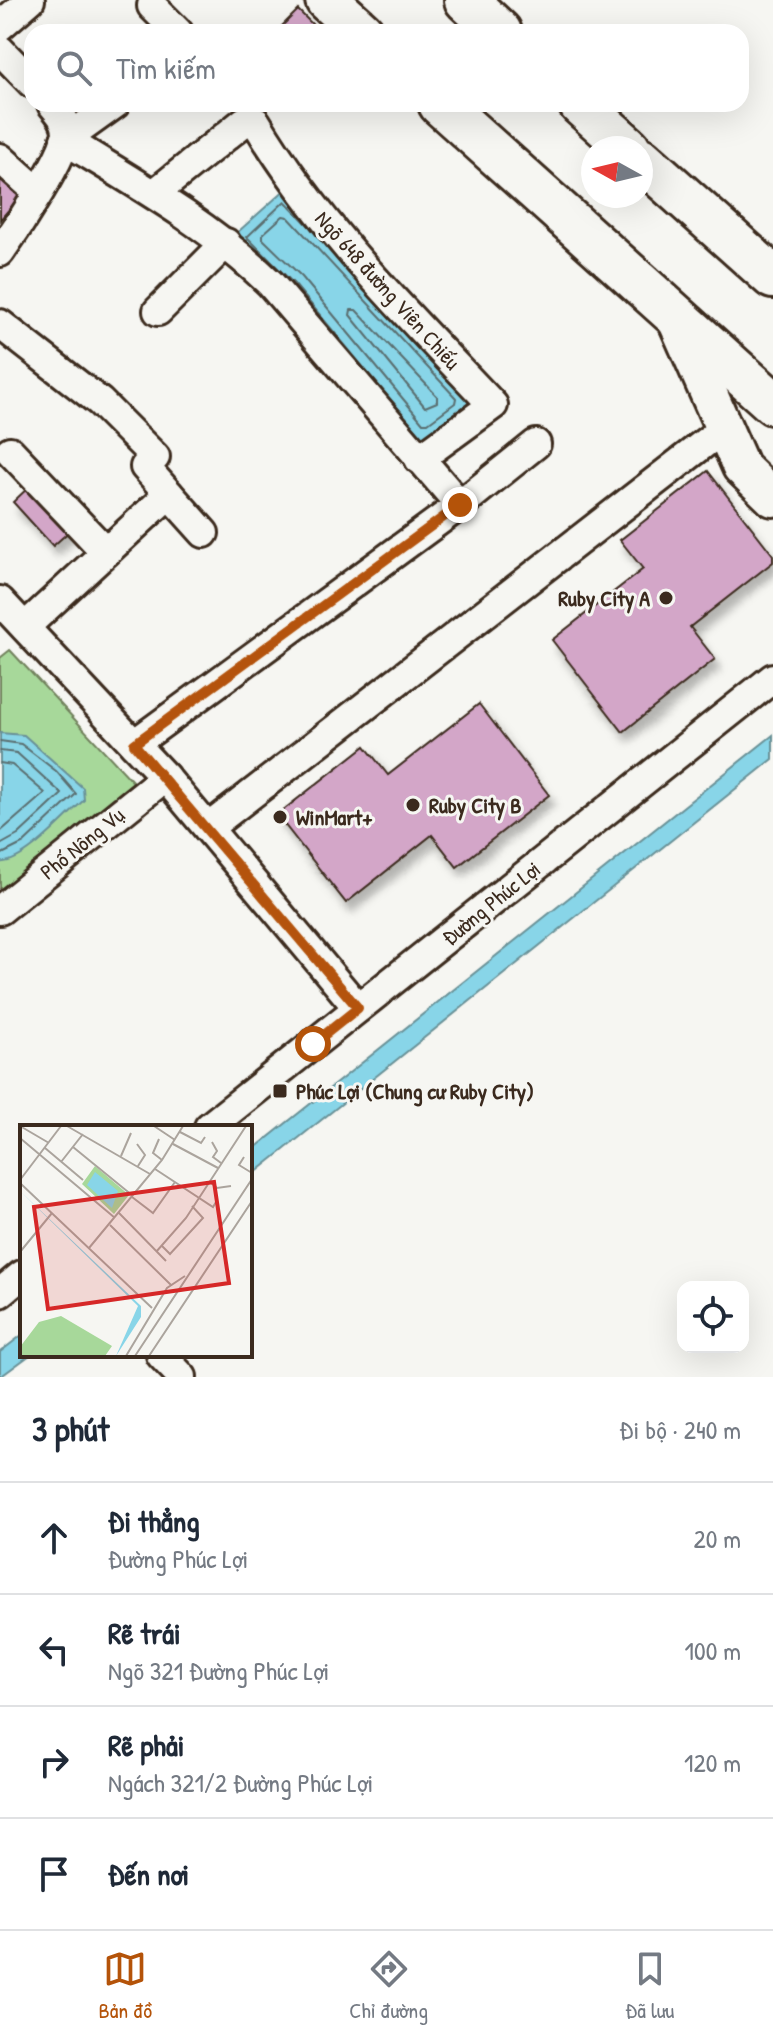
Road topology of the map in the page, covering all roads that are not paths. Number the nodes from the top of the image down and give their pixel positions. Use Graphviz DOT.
graph roads {
  1 [pos="30,0"];
  2 [pos="327,0"];
  3 [pos="466,0"];
  4 [pos="152,6"];
  5 [pos="170,24"];
  6 [pos="353,24"];
  7 [pos="492,24"];
  8 [pos="0,26"];
  9 [pos="0,50"];
  10 [pos="24,75"];
  11 [pos="59,112"];
  12 [pos="104,112"];
  13 [pos="449,112"];
  14 [pos="589,112"];
  15 [pos="616,136"];
  16 [pos="65,140"];
  17 [pos="0,158"];
  18 [pos="653,170"];
  19 [pos="38,192"];
  20 [pos="154,194"];
  21 [pos="4,237"];
  22 [pos="226,243"];
  23 [pos="773,277"];
  24 [pos="158,311"];
  25 [pos="673,313"];
  26 [pos="0,324"];
  27 [pos="773,403"];
  28 [pos="724,428"];
  29 [pos="536,444"];
  30 [pos="10,451"];
  31 [pos="419,459"];
  32 [pos="169,494"];
  33 [pos="773,498"];
  34 [pos="460,505"];
  35 [pos="204,533"];
  36 [pos="106,552"];
  37 [pos="10,620"];
  38 [pos="773,678"];
  39 [pos="134,744"];
  40 [pos="165,777"];
  41 [pos="208,828"];
  42 [pos="0,910"];
  43 [pos="358,1008"];
  44 [pos="212,1125"];
  45 [pos="20,1277"];
  46 [pos="0,1293"];
  47 [pos="163,1357"];
  48 [pos="182,1377"];
  1 -- 8 [label="street"];
  2 -- 6 [label="highway"];
  3 -- 7 [label="highway"];
  4 -- 5 [label="street"];
  9 -- 10 [label="street"];
  11 -- 16 [label="street"];
  12 -- 16 [label="street"];
  13 -- 25 [label="highway"];
  14 -- 15 [label="highway"];
  16 -- 19 [label="street"];
  16 -- 20 [label="street"];
  17 -- 19 [label="street"];
  18 -- 23 [label="highway"];
  19 -- 21 [label="street"];
  20 -- 22 [label="street"];
  20 -- 31 [label="street, Ngõ 648 đường Viên Chiếu"];
  22 -- 24 [label="street"];
  22 -- 31 [label="street"];
  25 -- 27 [label="highway"];
  25 -- 28 [label="main road"];
  26 -- 32 [label="street"];
  28 -- 33 [label="main road"];
  28 -- 41 [label="street"];
  29 -- 34 [label="street"];
  30 -- 36 [label="street"];
  31 -- 34 [label="street"];
  32 -- 35 [label="street"];
  32 -- 36 [label="street"];
  34 -- 39 [label="street"];
  36 -- 37 [label="street"];
  37 -- 39 [label="street"];
  38 -- 43 [label="street, Đường Phúc Lợi"];
  39 -- 40 [label="street"];
  40 -- 41 [label="street"];
  40 -- 42 [label="street, Phố Nông Vụ"];
  41 -- 43 [label="street"];
  43 -- 44 [label="street, Đường Phúc Lợi"];
  45 -- 46 [label="street"];
  47 -- 48 [label="street"];
}
